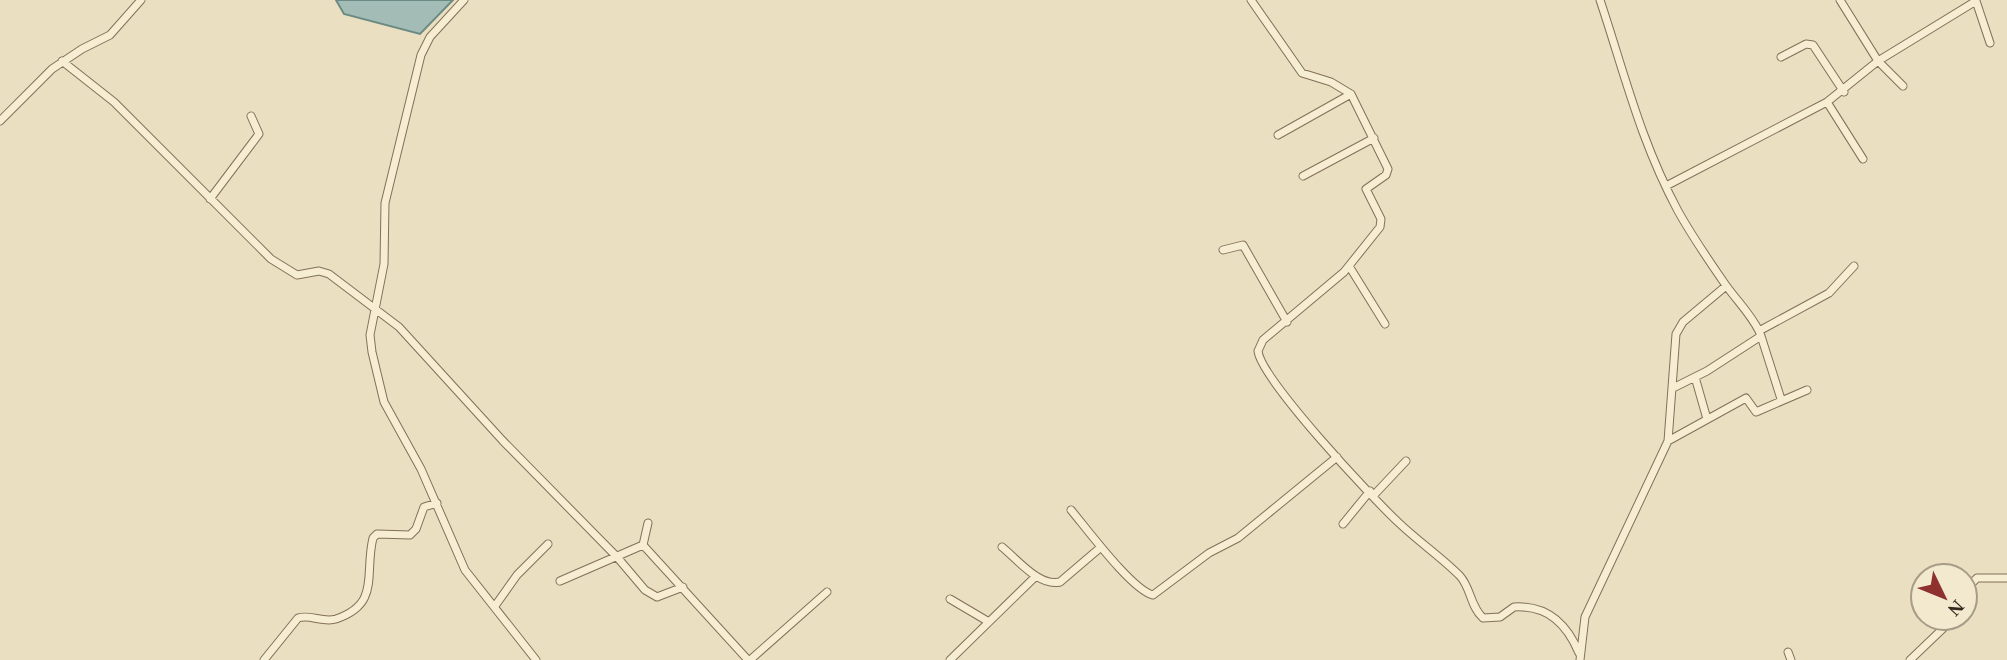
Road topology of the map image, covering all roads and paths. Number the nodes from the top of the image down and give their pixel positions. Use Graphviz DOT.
graph roads {
  1 [pos="141,0"];
  2 [pos="464,0"];
  3 [pos="1251,0"];
  4 [pos="1600,0"];
  5 [pos="1840,0"];
  6 [pos="1976,1"];
  7 [pos="1990,43"];
  8 [pos="1781,57"];
  9 [pos="62,61"];
  10 [pos="1878,61"];
  11 [pos="1903,86"];
  12 [pos="1844,92"];
  13 [pos="1351,94"];
  14 [pos="1827,102"];
  15 [pos="251,116"];
  16 [pos="0,121"];
  17 [pos="1278,135"];
  18 [pos="1374,138"];
  19 [pos="1863,159"];
  20 [pos="1303,176"];
  21 [pos="1666,186"];
  22 [pos="210,199"];
  23 [pos="1223,250"];
  24 [pos="1854,266"];
  25 [pos="1349,267"];
  26 [pos="1726,285"];
  27 [pos="376,309"];
  28 [pos="1287,322"];
  29 [pos="1385,324"];
  30 [pos="1760,334"];
  31 [pos="1695,377"];
  32 [pos="1673,388"];
  33 [pos="1807,390"];
  34 [pos="1782,399"];
  35 [pos="1707,419"];
  36 [pos="1668,442"];
  37 [pos="1337,457"];
  38 [pos="1406,461"];
  39 [pos="1372,493"];
  40 [pos="437,503"];
  41 [pos="1071,510"];
  42 [pos="648,523"];
  43 [pos="1343,524"];
  44 [pos="548,544"];
  45 [pos="643,545"];
  46 [pos="1002,547"];
  47 [pos="1101,547"];
  48 [pos="617,557"];
  49 [pos="1036,576"];
  50 [pos="1979,578"];
  51 [pos="2007,578"];
  52 [pos="560,581"];
  53 [pos="683,587"];
  54 [pos="827,592"];
  55 [pos="950,599"];
  56 [pos="495,606"];
  57 [pos="989,622"];
  58 [pos="1939,632"];
  59 [pos="1580,657"];
  60 [pos="264,660"];
  61 [pos="536,660"];
  62 [pos="749,660"];
  63 [pos="950,660"];
  64 [pos="1910,660"];
  1 -- 9 [label="street"];
  2 -- 27 [label="street"];
  3 -- 13 [label="street"];
  4 -- 21 [label="street"];
  5 -- 10 [label="street"];
  6 -- 7 [label="street"];
  6 -- 10 [label="street"];
  8 -- 12 [label="street"];
  9 -- 16 [label="street"];
  9 -- 22 [label="street"];
  10 -- 11 [label="street"];
  10 -- 12 [label="street"];
  12 -- 14 [label="street"];
  13 -- 17 [label="street"];
  13 -- 18 [label="street"];
  14 -- 19 [label="street"];
  14 -- 21 [label="street"];
  15 -- 22 [label="street"];
  18 -- 20 [label="street"];
  18 -- 25 [label="street"];
  21 -- 26 [label="street"];
  22 -- 27 [label="street"];
  23 -- 28 [label="street"];
  24 -- 30 [label="street"];
  25 -- 28 [label="street"];
  25 -- 29 [label="street"];
  26 -- 30 [label="street"];
  26 -- 32 [label="street"];
  27 -- 40 [label="street"];
  27 -- 48 [label="street"];
  28 -- 37 [label="street"];
  30 -- 31 [label="street"];
  30 -- 34 [label="street"];
  31 -- 32 [label="street"];
  31 -- 35 [label="street"];
  32 -- 36 [label="street"];
  33 -- 34 [label="street"];
  34 -- 35 [label="street"];
  35 -- 36 [label="street"];
  36 -- 59 [label="street"];
  37 -- 39 [label="street"];
  37 -- 47 [label="street"];
  38 -- 39 [label="street"];
  39 -- 43 [label="street"];
  39 -- 59 [label="street"];
  40 -- 56 [label="street"];
  40 -- 60 [label="street"];
  41 -- 47 [label="street"];
  42 -- 45 [label="street"];
  44 -- 56 [label="street"];
  45 -- 48 [label="street"];
  45 -- 53 [label="street"];
  46 -- 49 [label="street"];
  47 -- 49 [label="street"];
  48 -- 52 [label="street"];
  48 -- 53 [label="street"];
  49 -- 57 [label="street"];
  50 -- 51 [label="street"];
  53 -- 62 [label="street"];
  54 -- 62 [label="street"];
  55 -- 57 [label="street"];
  56 -- 61 [label="street"];
  57 -- 63 [label="street"];
  58 -- 64 [label="street"];
}
